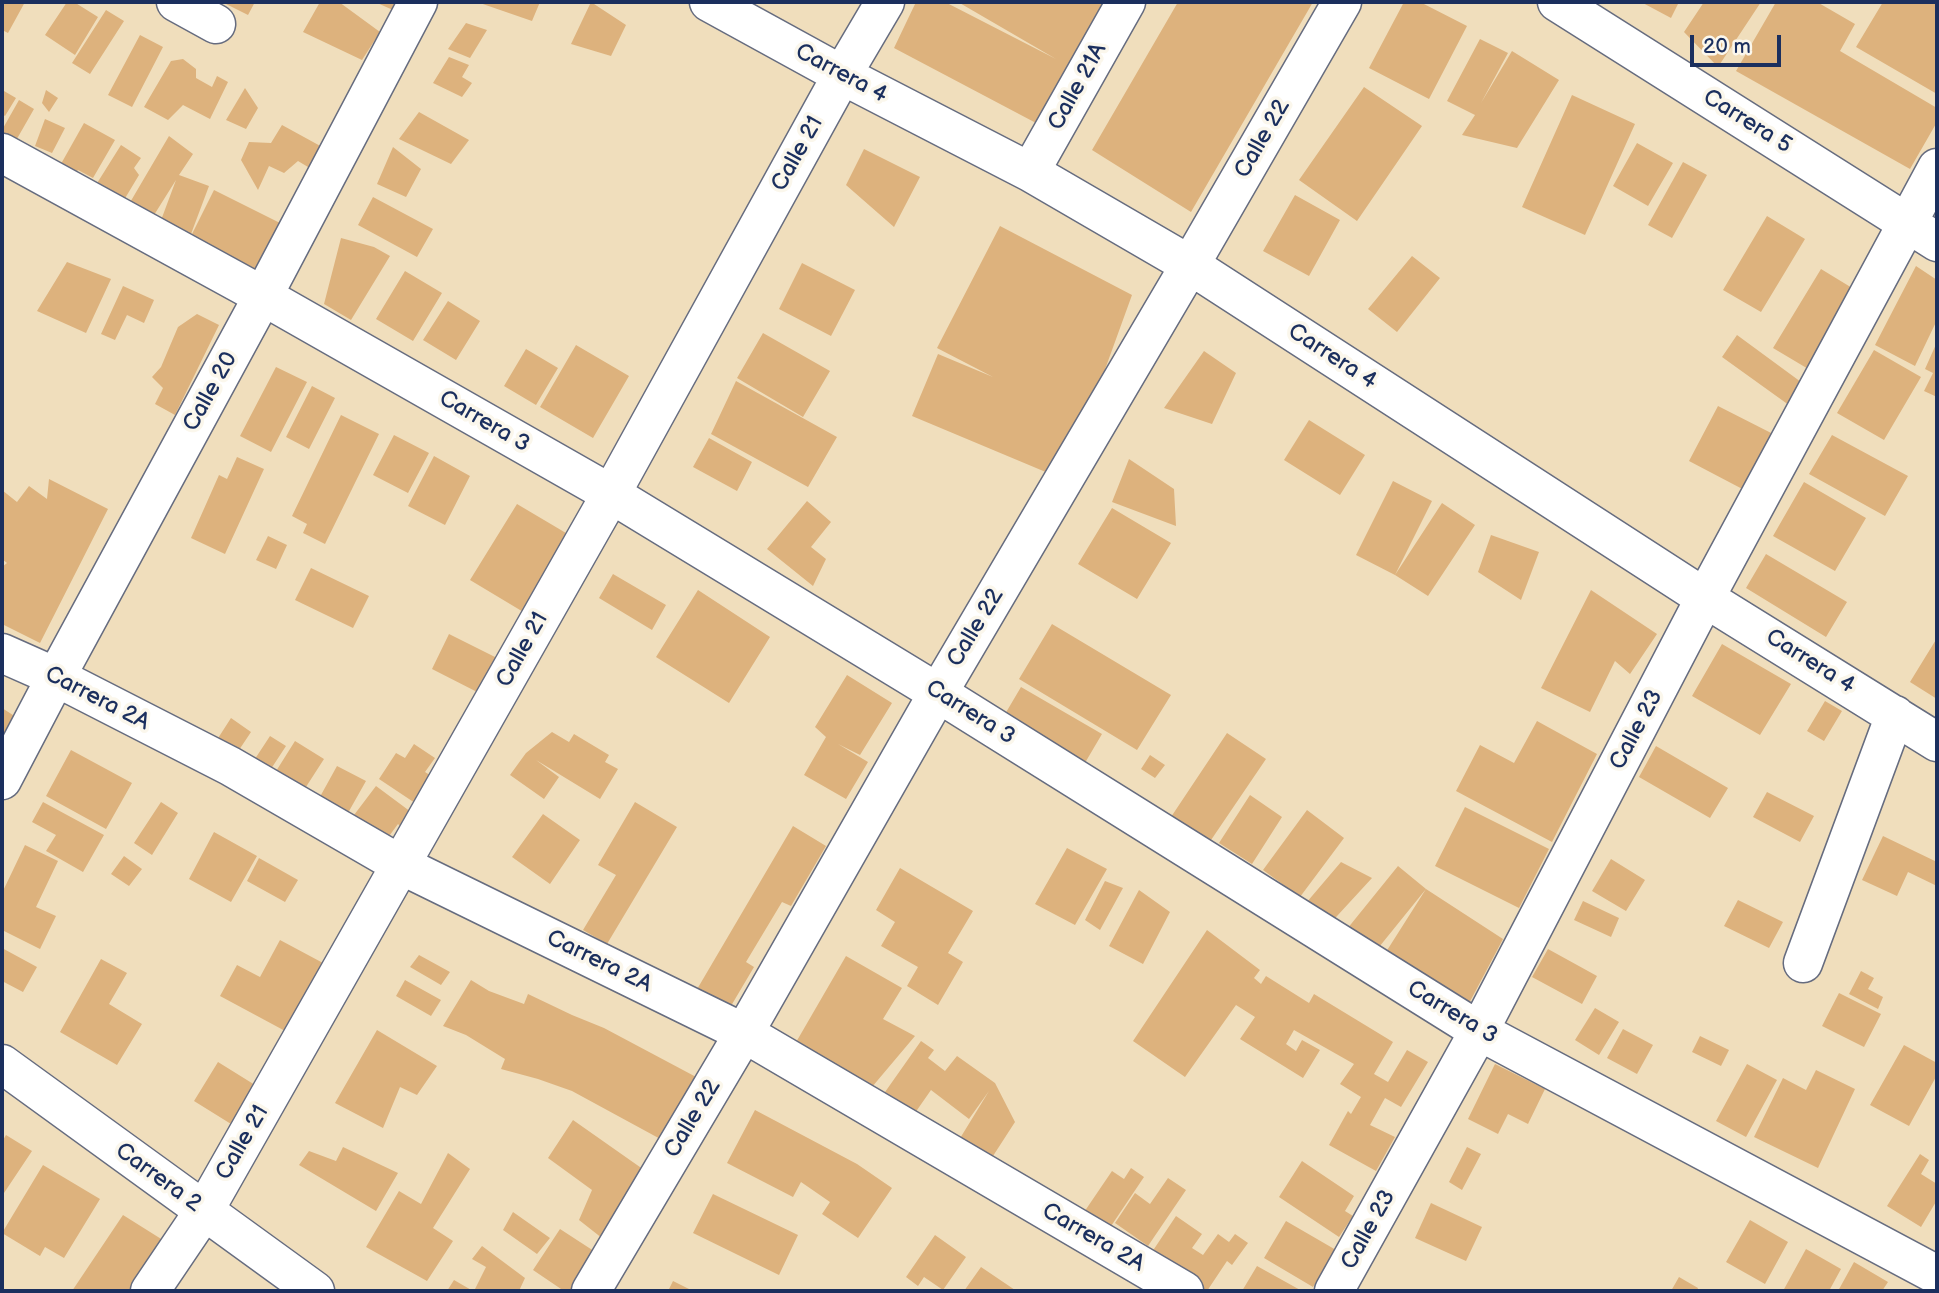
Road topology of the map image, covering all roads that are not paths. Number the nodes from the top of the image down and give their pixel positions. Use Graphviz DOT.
graph roads {
  1 [pos="176,2"];
  2 [pos="418,2"];
  3 [pos="709,2"];
  4 [pos="885,2"];
  5 [pos="1126,2"];
  6 [pos="1342,2"];
  7 [pos="1557,2"];
  8 [pos="216,24"];
  9 [pos="842,75"];
  10 [pos="2,153"];
  11 [pos="1937,168"];
  12 [pos="1030,172"];
  13 [pos="1922,233"];
  14 [pos="1190,265"];
  15 [pos="263,296"];
  16 [pos="611,494"];
  17 [pos="1706,598"];
  18 [pos="2,653"];
  19 [pos="56,677"];
  20 [pos="938,693"];
  21 [pos="1895,715"];
  22 [pos="1937,742"];
  23 [pos="2,780"];
  24 [pos="401,865"];
  25 [pos="1803,963"];
  26 [pos="1479,1031"];
  27 [pos="744,1033"];
  28 [pos="2,1064"];
  29 [pos="204,1211"];
  30 [pos="1937,1275"];
  31 [pos="150,1291"];
  32 [pos="315,1291"];
  33 [pos="591,1291"];
  34 [pos="1184,1291"];
  35 [pos="1334,1291"];
  1 -- 8 [label="street"];
  2 -- 15 [label="street, Calle 20"];
  3 -- 9 [label="street, Carrera 4"];
  4 -- 9 [label="street, Calle 21"];
  5 -- 12 [label="street, Calle 21A"];
  6 -- 14 [label="street, Calle 22"];
  7 -- 13 [label="street, Carrera 5"];
  9 -- 12 [label="street, Carrera 4"];
  9 -- 16 [label="street, Calle 21"];
  10 -- 15 [label="street, Carrera 3"];
  11 -- 13 [label="street, Calle 23"];
  12 -- 14 [label="street, Carrera 4"];
  13 -- 17 [label="street, Calle 23"];
  14 -- 17 [label="street, Carrera 4"];
  14 -- 20 [label="street, Calle 22"];
  15 -- 16 [label="street, Carrera 3"];
  15 -- 19 [label="street, Calle 20"];
  16 -- 20 [label="street, Carrera 3"];
  16 -- 24 [label="street, Calle 21"];
  17 -- 21 [label="street, Carrera 4"];
  17 -- 26 [label="street, Calle 23"];
  18 -- 19 [label="street, Carrera 2A"];
  19 -- 23 [label="street, Calle 20"];
  19 -- 24 [label="street, Carrera 2A"];
  20 -- 26 [label="street, Carrera 3"];
  20 -- 27 [label="street, Calle 22"];
  21 -- 22 [label="street, Carrera 4"];
  21 -- 25 [label="street"];
  24 -- 27 [label="street, Carrera 2A"];
  24 -- 29 [label="street, Calle 21"];
  26 -- 30 [label="street, Carrera 3"];
  26 -- 35 [label="street, Calle 23"];
  27 -- 33 [label="street, Calle 22"];
  27 -- 34 [label="street, Carrera 2A"];
  28 -- 29 [label="street, Carrera 2"];
  29 -- 31 [label="street, Calle 21"];
  29 -- 32 [label="street, Carrera 2"];
}
